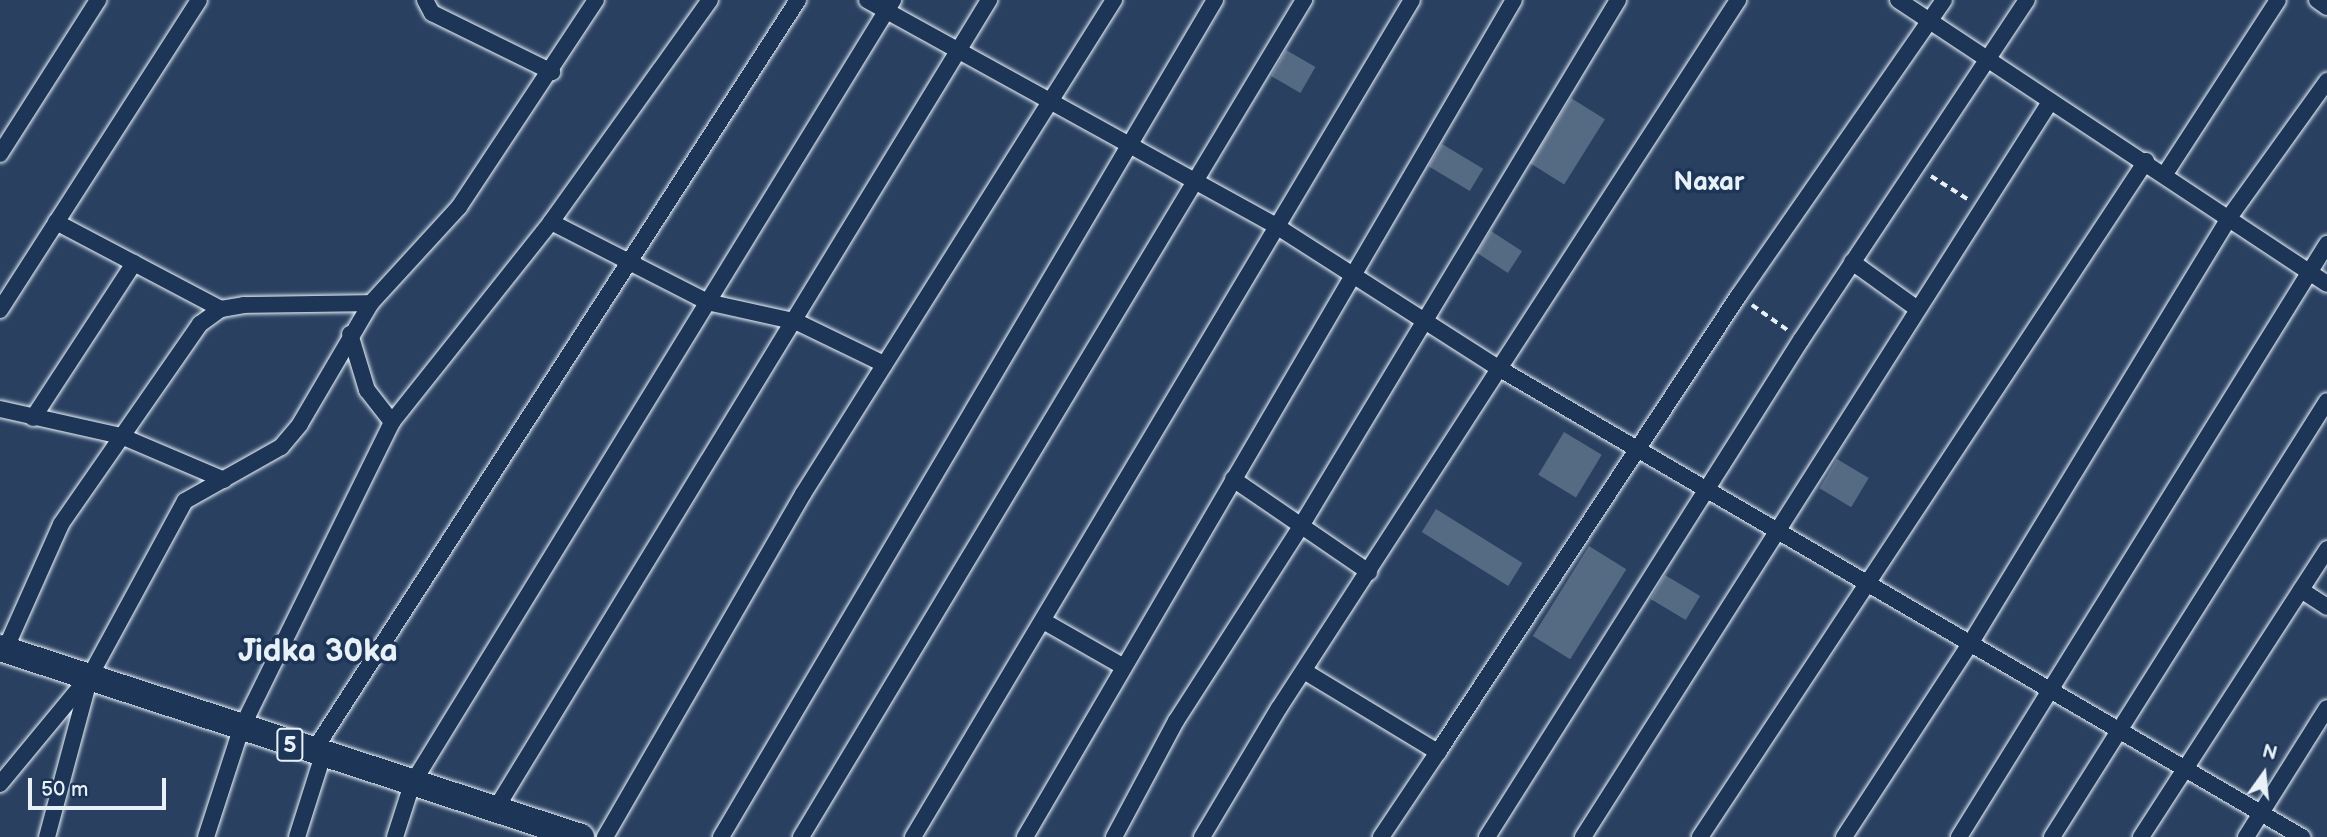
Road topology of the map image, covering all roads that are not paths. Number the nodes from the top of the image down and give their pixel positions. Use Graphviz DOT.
graph roads {
  1 [pos="98,0"];
  2 [pos="199,0"];
  3 [pos="425,0"];
  4 [pos="596,0"];
  5 [pos="710,0"];
  6 [pos="798,0"];
  7 [pos="867,0"];
  8 [pos="989,0"];
  9 [pos="1114,0"];
  10 [pos="1214,0"];
  11 [pos="1304,0"];
  12 [pos="1412,0"];
  13 [pos="1514,0"];
  14 [pos="1618,0"];
  15 [pos="1738,0"];
  16 [pos="1898,0"];
  17 [pos="1944,0"];
  18 [pos="2027,0"];
  19 [pos="2278,0"];
  20 [pos="2317,0"];
  21 [pos="889,5"];
  22 [pos="2327,6"];
  23 [pos="1930,22"];
  24 [pos="958,50"];
  25 [pos="1988,60"];
  26 [pos="552,72"];
  27 [pos="2327,81"];
  28 [pos="2050,102"];
  29 [pos="1053,104"];
  30 [pos="1129,148"];
  31 [pos="0,154"];
  32 [pos="2146,161"];
  33 [pos="2165,174"];
  34 [pos="1192,184"];
  35 [pos="2228,219"];
  36 [pos="56,222"];
  37 [pos="551,222"];
  38 [pos="1281,229"];
  39 [pos="2327,244"];
  40 [pos="1852,262"];
  41 [pos="134,263"];
  42 [pos="631,265"];
  43 [pos="2308,272"];
  44 [pos="1351,273"];
  45 [pos="2327,284"];
  46 [pos="707,302"];
  47 [pos="371,303"];
  48 [pos="1916,308"];
  49 [pos="221,309"];
  50 [pos="0,310"];
  51 [pos="1424,321"];
  52 [pos="797,322"];
  53 [pos="351,334"];
  54 [pos="884,364"];
  55 [pos="1500,369"];
  56 [pos="2327,401"];
  57 [pos="0,410"];
  58 [pos="33,418"];
  59 [pos="392,422"];
  60 [pos="121,436"];
  61 [pos="1640,445"];
  62 [pos="224,480"];
  63 [pos="1233,480"];
  64 [pos="1705,489"];
  65 [pos="1301,526"];
  66 [pos="1776,532"];
  67 [pos="2327,549"];
  68 [pos="1369,572"];
  69 [pos="1871,585"];
  70 [pos="2301,590"];
  71 [pos="2327,607"];
  72 [pos="1045,622"];
  73 [pos="1970,644"];
  74 [pos="2,649"];
  75 [pos="1122,666"];
  76 [pos="1304,671"];
  77 [pos="91,674"];
  78 [pos="2051,691"];
  79 [pos="2327,708"];
  80 [pos="241,729"];
  81 [pos="2118,730"];
  82 [pos="1438,752"];
  83 [pos="318,754"];
  84 [pos="2186,768"];
  85 [pos="0,783"];
  86 [pos="412,784"];
  87 [pos="495,810"];
  88 [pos="2262,812"];
  89 [pos="543,832"];
  90 [pos="47,837"];
  91 [pos="206,837"];
  92 [pos="297,837"];
  93 [pos="395,837"];
  94 [pos="581,837"];
  95 [pos="605,837"];
  96 [pos="721,837"];
  97 [pos="801,837"];
  98 [pos="913,837"];
  99 [pos="1025,837"];
  100 [pos="1114,837"];
  101 [pos="1202,837"];
  102 [pos="1381,837"];
  103 [pos="1487,837"];
  104 [pos="1583,837"];
  105 [pos="1700,837"];
  106 [pos="1844,837"];
  107 [pos="1959,837"];
  108 [pos="2052,837"];
  109 [pos="2141,837"];
  110 [pos="2246,837"];
  111 [pos="2302,837"];
  1 -- 31 [label="street"];
  2 -- 36 [label="street"];
  3 -- 26 [label="street"];
  4 -- 26 [label="street"];
  5 -- 37 [label="street"];
  6 -- 42 [label="street"];
  7 -- 21 [label="street"];
  8 -- 24 [label="street"];
  9 -- 29 [label="street"];
  10 -- 30 [label="street"];
  11 -- 34 [label="street"];
  12 -- 38 [label="street"];
  13 -- 44 [label="street"];
  14 -- 51 [label="street"];
  15 -- 55 [label="street"];
  16 -- 23 [label="street"];
  17 -- 23 [label="street"];
  18 -- 25 [label="street"];
  19 -- 33 [label="street"];
  20 -- 22 [label="street"];
  21 -- 24 [label="street"];
  21 -- 46 [label="street"];
  23 -- 25 [label="street"];
  23 -- 61 [label="street"];
  24 -- 29 [label="street"];
  24 -- 52 [label="street"];
  25 -- 28 [label="street"];
  25 -- 40 [label="street"];
  26 -- 47 [label="street"];
  27 -- 35 [label="street"];
  28 -- 32 [label="street"];
  28 -- 48 [label="street"];
  29 -- 30 [label="street"];
  29 -- 54 [label="street"];
  30 -- 34 [label="street"];
  30 -- 96 [label="street"];
  32 -- 33 [label="street"];
  32 -- 69 [label="street"];
  33 -- 35 [label="street"];
  34 -- 38 [label="street"];
  34 -- 97 [label="street"];
  35 -- 43 [label="street"];
  35 -- 73 [label="street"];
  36 -- 41 [label="street"];
  36 -- 50 [label="street"];
  37 -- 42 [label="street"];
  37 -- 59 [label="street"];
  38 -- 44 [label="street"];
  38 -- 72 [label="street"];
  39 -- 43 [label="street"];
  40 -- 48 [label="street"];
  40 -- 64 [label="street"];
  41 -- 49 [label="street"];
  41 -- 58 [label="street"];
  42 -- 46 [label="street"];
  42 -- 83 [label="street"];
  43 -- 45 [label="street"];
  43 -- 78 [label="street"];
  44 -- 51 [label="street"];
  44 -- 63 [label="street"];
  46 -- 52 [label="street"];
  46 -- 86 [label="street"];
  47 -- 49 [label="street"];
  47 -- 53 [label="street"];
  48 -- 66 [label="street"];
  49 -- 60 [label="street"];
  51 -- 55 [label="street"];
  51 -- 65 [label="street"];
  52 -- 54 [label="street"];
  52 -- 87 [label="street"];
  53 -- 59 [label="street"];
  53 -- 62 [label="street"];
  54 -- 95 [label="street"];
  55 -- 61 [label="street"];
  55 -- 68 [label="street"];
  56 -- 81 [label="street"];
  57 -- 58 [label="street"];
  58 -- 60 [label="street"];
  59 -- 80 [label="street"];
  60 -- 62 [label="street"];
  60 -- 74 [label="street"];
  61 -- 64 [label="street"];
  61 -- 82 [label="street"];
  62 -- 77 [label="street"];
  63 -- 65 [label="street"];
  63 -- 75 [label="street"];
  64 -- 66 [label="street"];
  64 -- 103 [label="street"];
  65 -- 68 [label="street"];
  65 -- 100 [label="street"];
  66 -- 69 [label="street"];
  66 -- 104 [label="street"];
  67 -- 70 [label="street"];
  68 -- 76 [label="street"];
  69 -- 73 [label="street"];
  69 -- 105 [label="street"];
  70 -- 71 [label="street"];
  70 -- 84 [label="street"];
  72 -- 75 [label="street"];
  72 -- 98 [label="street"];
  73 -- 78 [label="street"];
  73 -- 106 [label="street"];
  74 -- 77 [label="highway, 5"];
  75 -- 99 [label="street"];
  76 -- 82 [label="street"];
  76 -- 101 [label="street"];
  77 -- 80 [label="highway, 5"];
  77 -- 85 [label="street"];
  77 -- 90 [label="street"];
  78 -- 81 [label="street"];
  78 -- 107 [label="street"];
  79 -- 88 [label="street"];
  80 -- 83 [label="highway, 5"];
  80 -- 91 [label="street"];
  81 -- 84 [label="street"];
  81 -- 108 [label="street"];
  82 -- 102 [label="street"];
  83 -- 86 [label="highway, 5"];
  83 -- 92 [label="street"];
  84 -- 88 [label="street"];
  84 -- 109 [label="street"];
  86 -- 87 [label="highway, 5"];
  86 -- 93 [label="street"];
  87 -- 89 [label="highway, 5"];
  88 -- 110 [label="street"];
  88 -- 111 [label="street"];
  89 -- 94 [label="highway, 5"];
}
